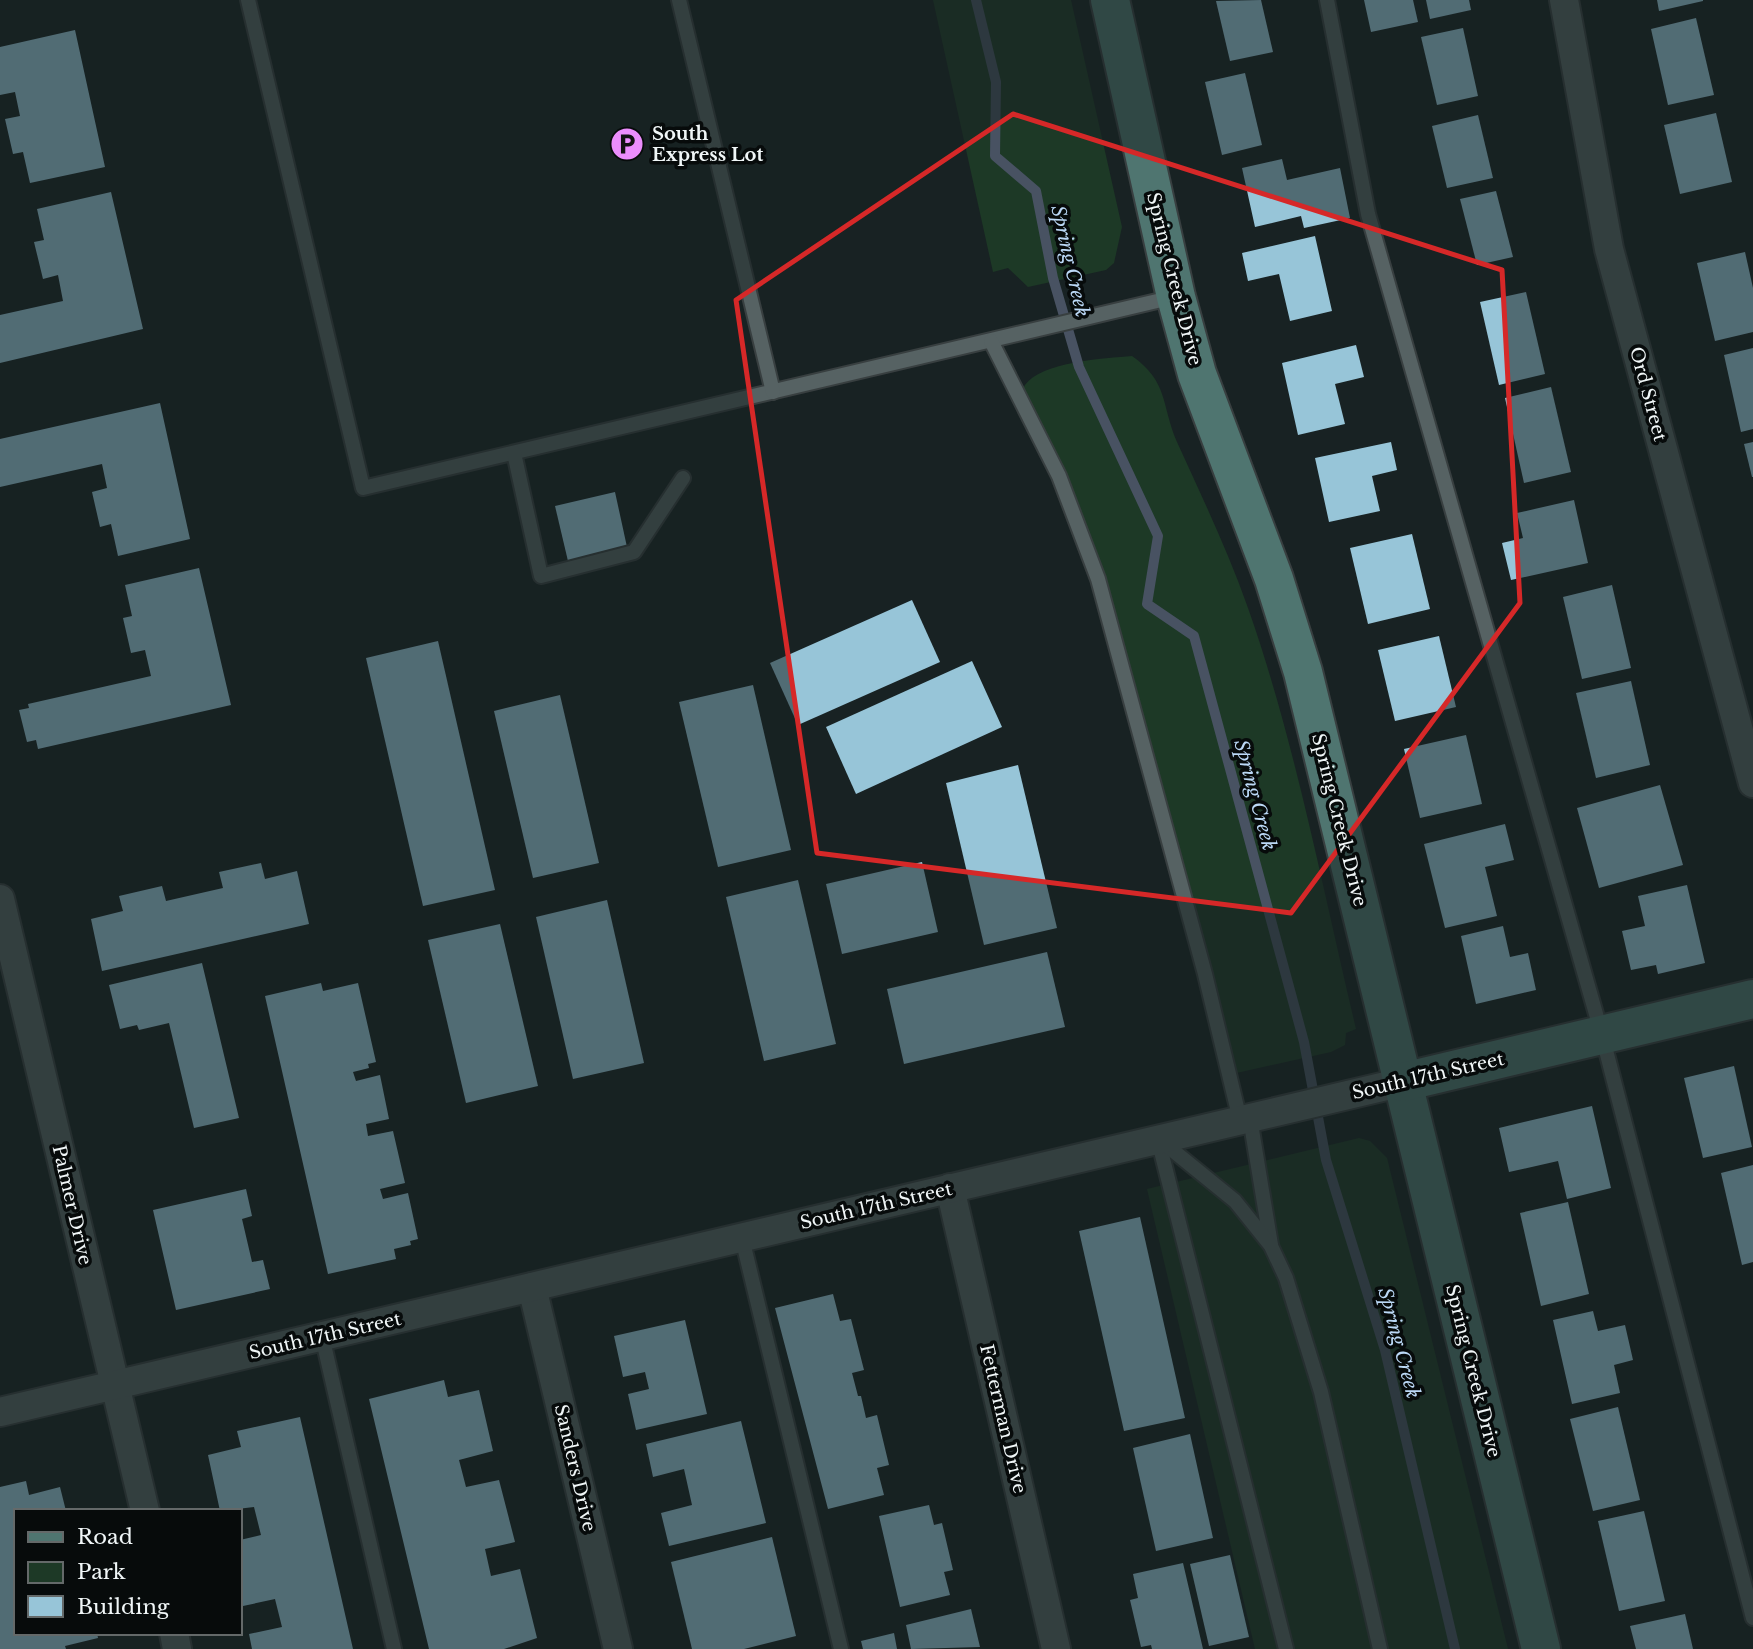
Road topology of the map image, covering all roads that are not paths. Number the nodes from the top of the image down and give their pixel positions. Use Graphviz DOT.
graph roads {
  1 [pos="248,0"];
  2 [pos="679,0"];
  3 [pos="1110,0"];
  4 [pos="1327,0"];
  5 [pos="1564,0"];
  6 [pos="1175,297"];
  7 [pos="991,341"];
  8 [pos="774,392"];
  9 [pos="514,453"];
  10 [pos="683,478"];
  11 [pos="1753,783"];
  12 [pos="0,899"];
  13 [pos="1753,999"];
  14 [pos="1602,1035"];
  15 [pos="1403,1082"];
  16 [pos="1245,1119"];
  17 [pos="1158,1139"];
  18 [pos="950,1188"];
  19 [pos="742,1238"];
  20 [pos="1271,1246"];
  21 [pos="532,1287"];
  22 [pos="322,1336"];
  23 [pos="115,1385"];
  24 [pos="0,1412"];
  25 [pos="145,1509"];
  26 [pos="1753,1618"];
  27 [pos="394,1649"];
  28 [pos="618,1649"];
  29 [pos="841,1649"];
  30 [pos="1056,1649"];
  31 [pos="1286,1649"];
  32 [pos="1380,1649"];
  33 [pos="1541,1649"];
  1 -- 9 [label="lane"];
  2 -- 8 [label="lane"];
  3 -- 6 [label="street, Spring Creek Drive"];
  4 -- 14 [label="lane"];
  5 -- 11 [label="street, Ord Street"];
  6 -- 7 [label="lane"];
  6 -- 15 [label="street, Spring Creek Drive"];
  7 -- 8 [label="lane"];
  7 -- 16 [label="lane"];
  8 -- 9 [label="lane"];
  9 -- 10 [label="lane"];
  12 -- 23 [label="street, Palmer Drive"];
  13 -- 14 [label="street, South 17th Street"];
  14 -- 15 [label="street, South 17th Street"];
  14 -- 26 [label="lane"];
  15 -- 16 [label="street, South 17th Street"];
  15 -- 33 [label="street, Spring Creek Drive"];
  16 -- 17 [label="street, South 17th Street"];
  16 -- 20 [label="lane"];
  17 -- 18 [label="street, South 17th Street"];
  17 -- 20 [label="lane"];
  17 -- 31 [label="lane"];
  18 -- 19 [label="street, South 17th Street"];
  18 -- 30 [label="street, Fetterman Drive"];
  19 -- 21 [label="street, South 17th Street"];
  19 -- 29 [label="lane"];
  20 -- 32 [label="lane"];
  21 -- 22 [label="street, South 17th Street"];
  21 -- 28 [label="street, Sanders Drive"];
  22 -- 23 [label="street, South 17th Street"];
  22 -- 27 [label="lane"];
  23 -- 24 [label="street, South 17th Street"];
  23 -- 25 [label="street, Palmer Drive"];
}
